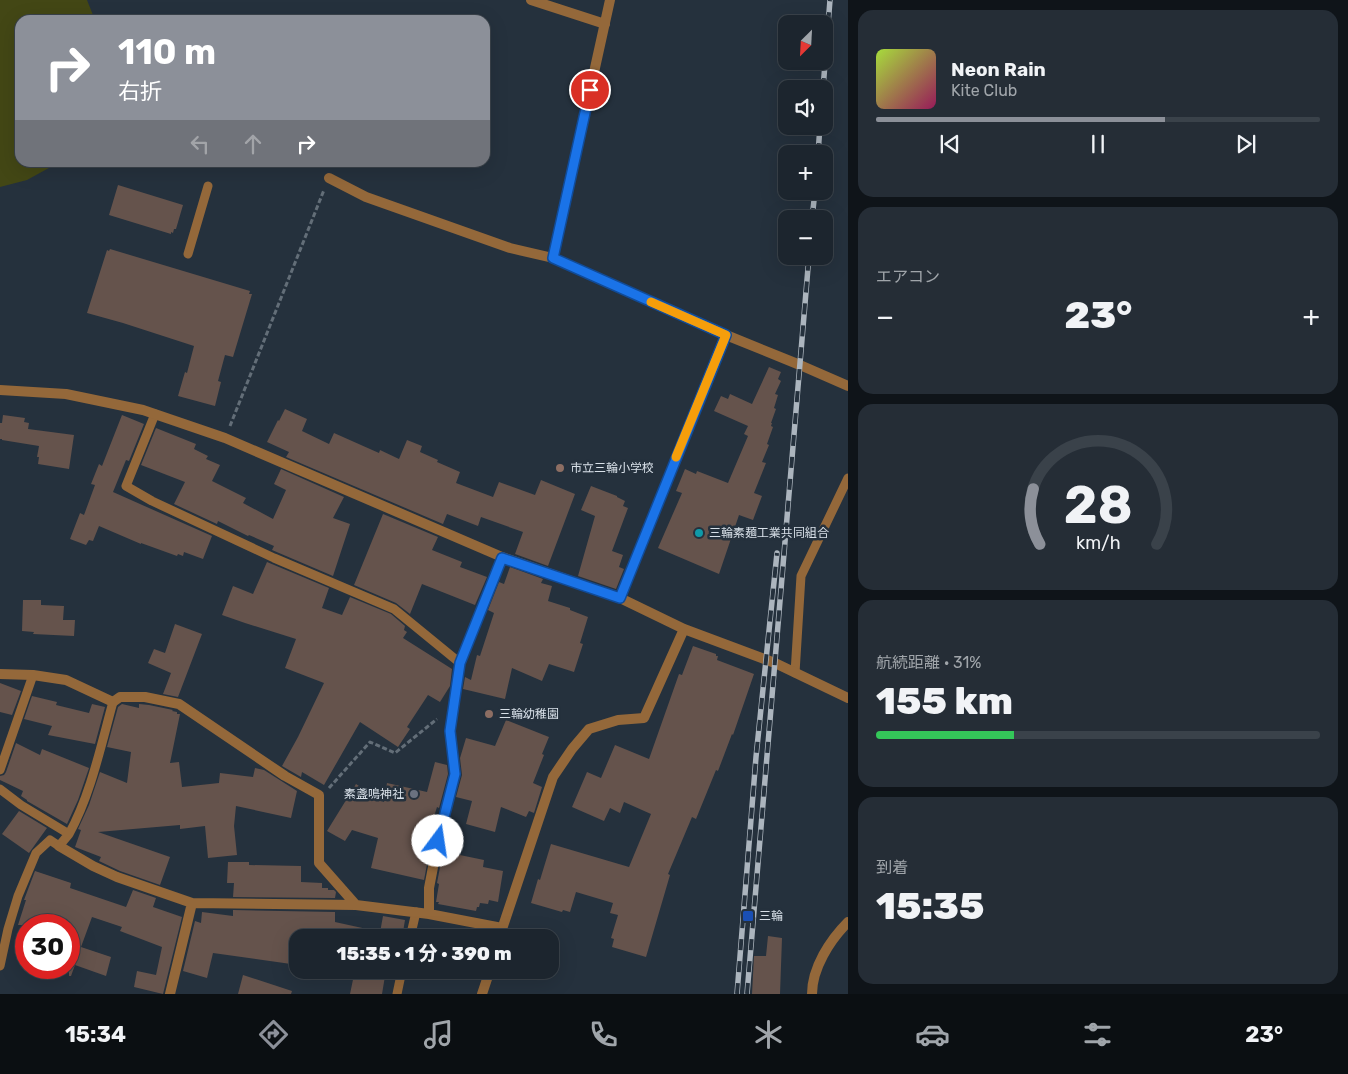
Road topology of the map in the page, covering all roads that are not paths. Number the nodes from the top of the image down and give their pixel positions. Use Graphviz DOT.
graph roads {
  1 [pos="531,0"];
  2 [pos="610,0"];
  3 [pos="605,24"];
  4 [pos="329,178"];
  5 [pos="208,186"];
  6 [pos="188,254"];
  7 [pos="553,258"];
  8 [pos="726,335"];
  9 [pos="848,386"];
  10 [pos="0,390"];
  11 [pos="155,414"];
  12 [pos="848,478"];
  13 [pos="502,558"];
  14 [pos="620,598"];
  15 [pos="684,628"];
  16 [pos="460,663"];
  17 [pos="796,673"];
  18 [pos="0,674"];
  19 [pos="33,675"];
  20 [pos="848,698"];
  21 [pos="113,702"];
  22 [pos="0,770"];
  23 [pos="0,789"];
  24 [pos="69,834"];
  25 [pos="59,846"];
  26 [pos="192,902"];
  27 [pos="356,904"];
  28 [pos="416,912"];
  29 [pos="429,914"];
  30 [pos="848,922"];
  31 [pos="4,927"];
  32 [pos="412,929"];
  33 [pos="486,929"];
  34 [pos="502,929"];
  35 [pos="0,966"];
  36 [pos="400,979"];
  37 [pos="487,979"];
  38 [pos="170,994"];
  39 [pos="397,994"];
  40 [pos="482,994"];
  41 [pos="812,994"];
  1 -- 3 [label="street"];
  2 -- 3 [label="street"];
  3 -- 7 [label="street"];
  4 -- 7 [label="street"];
  5 -- 6 [label="lane"];
  7 -- 8 [label="street"];
  8 -- 9 [label="street"];
  8 -- 14 [label="street"];
  10 -- 11 [label="street"];
  11 -- 13 [label="street"];
  11 -- 16 [label="lane"];
  12 -- 17 [label="lane"];
  13 -- 14 [label="street"];
  13 -- 16 [label="street"];
  14 -- 15 [label="street"];
  15 -- 17 [label="street"];
  15 -- 34 [label="street"];
  16 -- 29 [label="street"];
  17 -- 20 [label="street"];
  18 -- 19 [label="street"];
  19 -- 21 [label="street"];
  19 -- 22 [label="lane"];
  21 -- 24 [label="lane"];
  21 -- 27 [label="street"];
  23 -- 24 [label="lane"];
  24 -- 25 [label="lane"];
  25 -- 26 [label="street"];
  25 -- 31 [label="lane"];
  26 -- 27 [label="street"];
  26 -- 38 [label="street"];
  27 -- 28 [label="street"];
  28 -- 29 [label="street"];
  28 -- 32 [label="lane"];
  29 -- 33 [label="street"];
  30 -- 41 [label="street"];
  31 -- 35 [label="lane"];
  36 -- 39 [label="lane"];
  37 -- 40 [label="street"];
}
